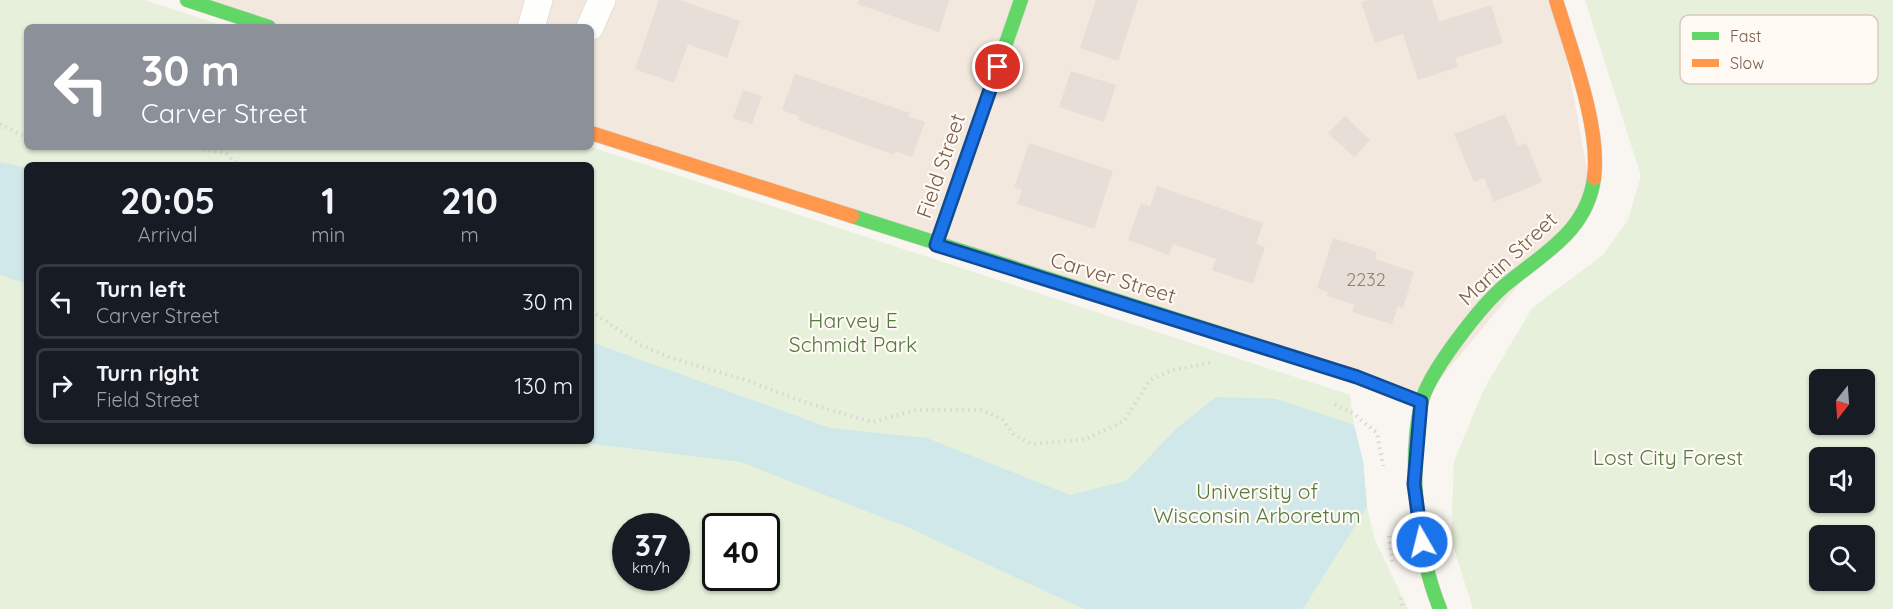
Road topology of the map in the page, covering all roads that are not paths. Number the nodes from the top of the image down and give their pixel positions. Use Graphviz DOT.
graph roads {
  1 [pos="539,0"];
  2 [pos="602,0"];
  3 [pos="1021,0"];
  4 [pos="1556,0"];
  5 [pos="195,1"];
  6 [pos="260,24"];
  7 [pos="532,24"];
  8 [pos="591,24"];
  9 [pos="594,134"];
  10 [pos="936,245"];
  11 [pos="1421,402"];
  12 [pos="1440,609"];
  1 -- 7 [label="street"];
  2 -- 8 [label="street"];
  3 -- 10 [label="street, Field Street"];
  4 -- 11 [label="street, Martin Street"];
  5 -- 6 [label="street"];
  9 -- 10 [label="street, Carver Street"];
  10 -- 11 [label="street, Carver Street"];
  11 -- 12 [label="street"];
}
